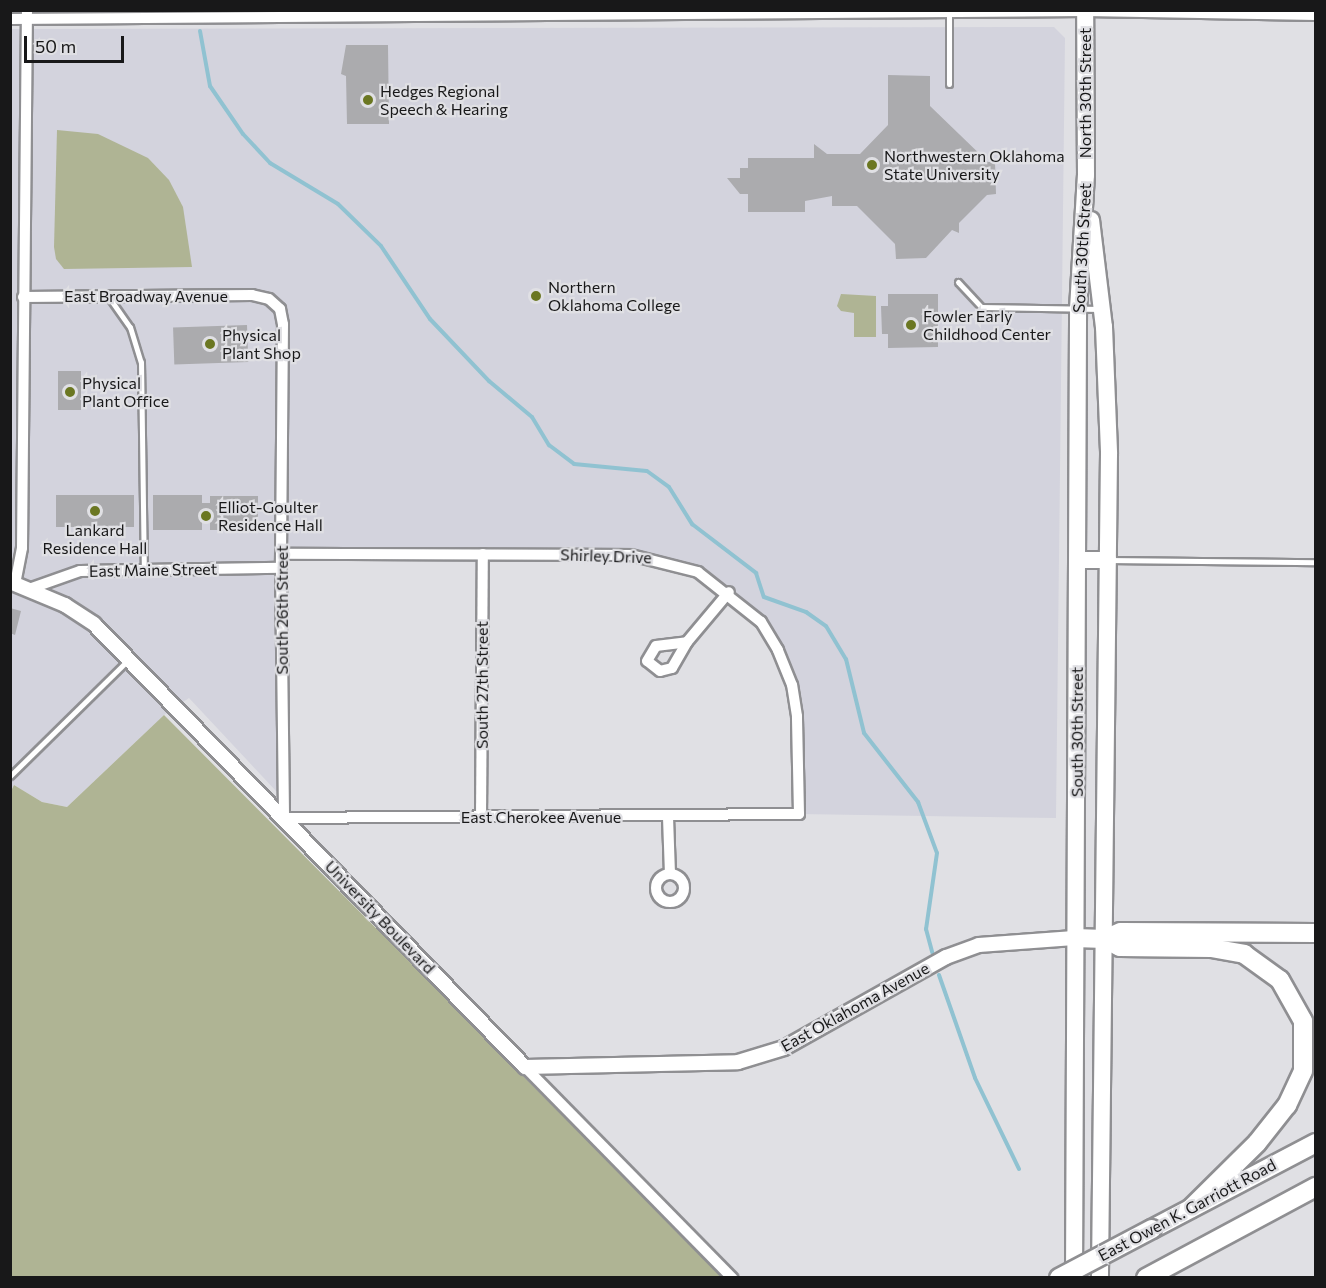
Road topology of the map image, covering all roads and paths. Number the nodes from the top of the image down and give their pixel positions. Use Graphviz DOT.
graph roads {
  1 [pos="1085,11"];
  2 [pos="949,12"];
  3 [pos="27,15"];
  4 [pos="1316,15"];
  5 [pos="10,19"];
  6 [pos="950,84"];
  7 [pos="1086,175"];
  8 [pos="958,282"];
  9 [pos="108,296"];
  10 [pos="23,297"];
  11 [pos="269,299"];
  12 [pos="1078,309"];
  13 [pos="1102,309"];
  14 [pos="281,554"];
  15 [pos="483,554"];
  16 [pos="1078,560"];
  17 [pos="1108,560"];
  18 [pos="1316,562"];
  19 [pos="281,568"];
  20 [pos="144,571"];
  21 [pos="18,585"];
  22 [pos="729,592"];
  23 [pos="687,642"];
  24 [pos="129,660"];
  25 [pos="12,772"];
  26 [pos="799,814"];
  27 [pos="481,817"];
  28 [pos="668,817"];
  29 [pos="284,818"];
  30 [pos="670,874"];
  31 [pos="1316,933"];
  32 [pos="1074,938"];
  33 [pos="1105,939"];
  34 [pos="525,1067"];
  35 [pos="1316,1143"];
  36 [pos="1316,1188"];
  37 [pos="1191,1208"];
  38 [pos="1146,1277"];
  39 [pos="732,1278"];
  40 [pos="1059,1278"];
  41 [pos="1074,1278"];
  42 [pos="1100,1278"];
  1 -- 2 [label="street"];
  1 -- 4 [label="street"];
  1 -- 7 [label="main road, North 30th Street"];
  2 -- 3 [label="street"];
  2 -- 6 [label="lane"];
  3 -- 5 [label="street"];
  3 -- 10 [label="street"];
  7 -- 12 [label="main road, South 30th Street"];
  7 -- 13 [label="main road, South 30th Street"];
  8 -- 12 [label="lane"];
  9 -- 10 [label="street, East Broadway Avenue"];
  9 -- 11 [label="street, East Broadway Avenue"];
  9 -- 20 [label="lane"];
  10 -- 21 [label="street"];
  11 -- 14 [label="street, South 26th Street"];
  12 -- 13 [label="lane"];
  12 -- 16 [label="main road, South 30th Street"];
  13 -- 17 [label="main road, South 30th Street"];
  14 -- 15 [label="street"];
  14 -- 19 [label="street, South 26th Street"];
  15 -- 22 [label="street, Shirley Drive"];
  15 -- 27 [label="street, South 27th Street"];
  16 -- 17 [label="main road"];
  16 -- 32 [label="main road, South 30th Street"];
  17 -- 18 [label="lane"];
  17 -- 33 [label="main road, South 30th Street"];
  19 -- 20 [label="street, East Maine Street"];
  19 -- 29 [label="street, South 26th Street"];
  20 -- 21 [label="street, East Maine Street"];
  21 -- 24 [label="street, University Boulevard"];
  22 -- 23 [label="street"];
  22 -- 26 [label="street, Shirley Drive"];
  24 -- 25 [label="lane"];
  24 -- 29 [label="street, University Boulevard"];
  26 -- 28 [label="street, East Cherokee Avenue"];
  27 -- 28 [label="street, East Cherokee Avenue"];
  27 -- 29 [label="street, East Cherokee Avenue"];
  28 -- 30 [label="street"];
  29 -- 34 [label="street, University Boulevard"];
  31 -- 33 [label="highway"];
  32 -- 33 [label="highway"];
  32 -- 34 [label="street, East Oklahoma Avenue"];
  32 -- 41 [label="main road, South 30th Street"];
  33 -- 37 [label="highway"];
  33 -- 42 [label="main road, South 30th Street"];
  34 -- 39 [label="street, University Boulevard"];
  35 -- 37 [label="highway, East Owen K. Garriott Road"];
  36 -- 38 [label="highway"];
  37 -- 40 [label="highway, East Owen K. Garriott Road, bridge"];
}
